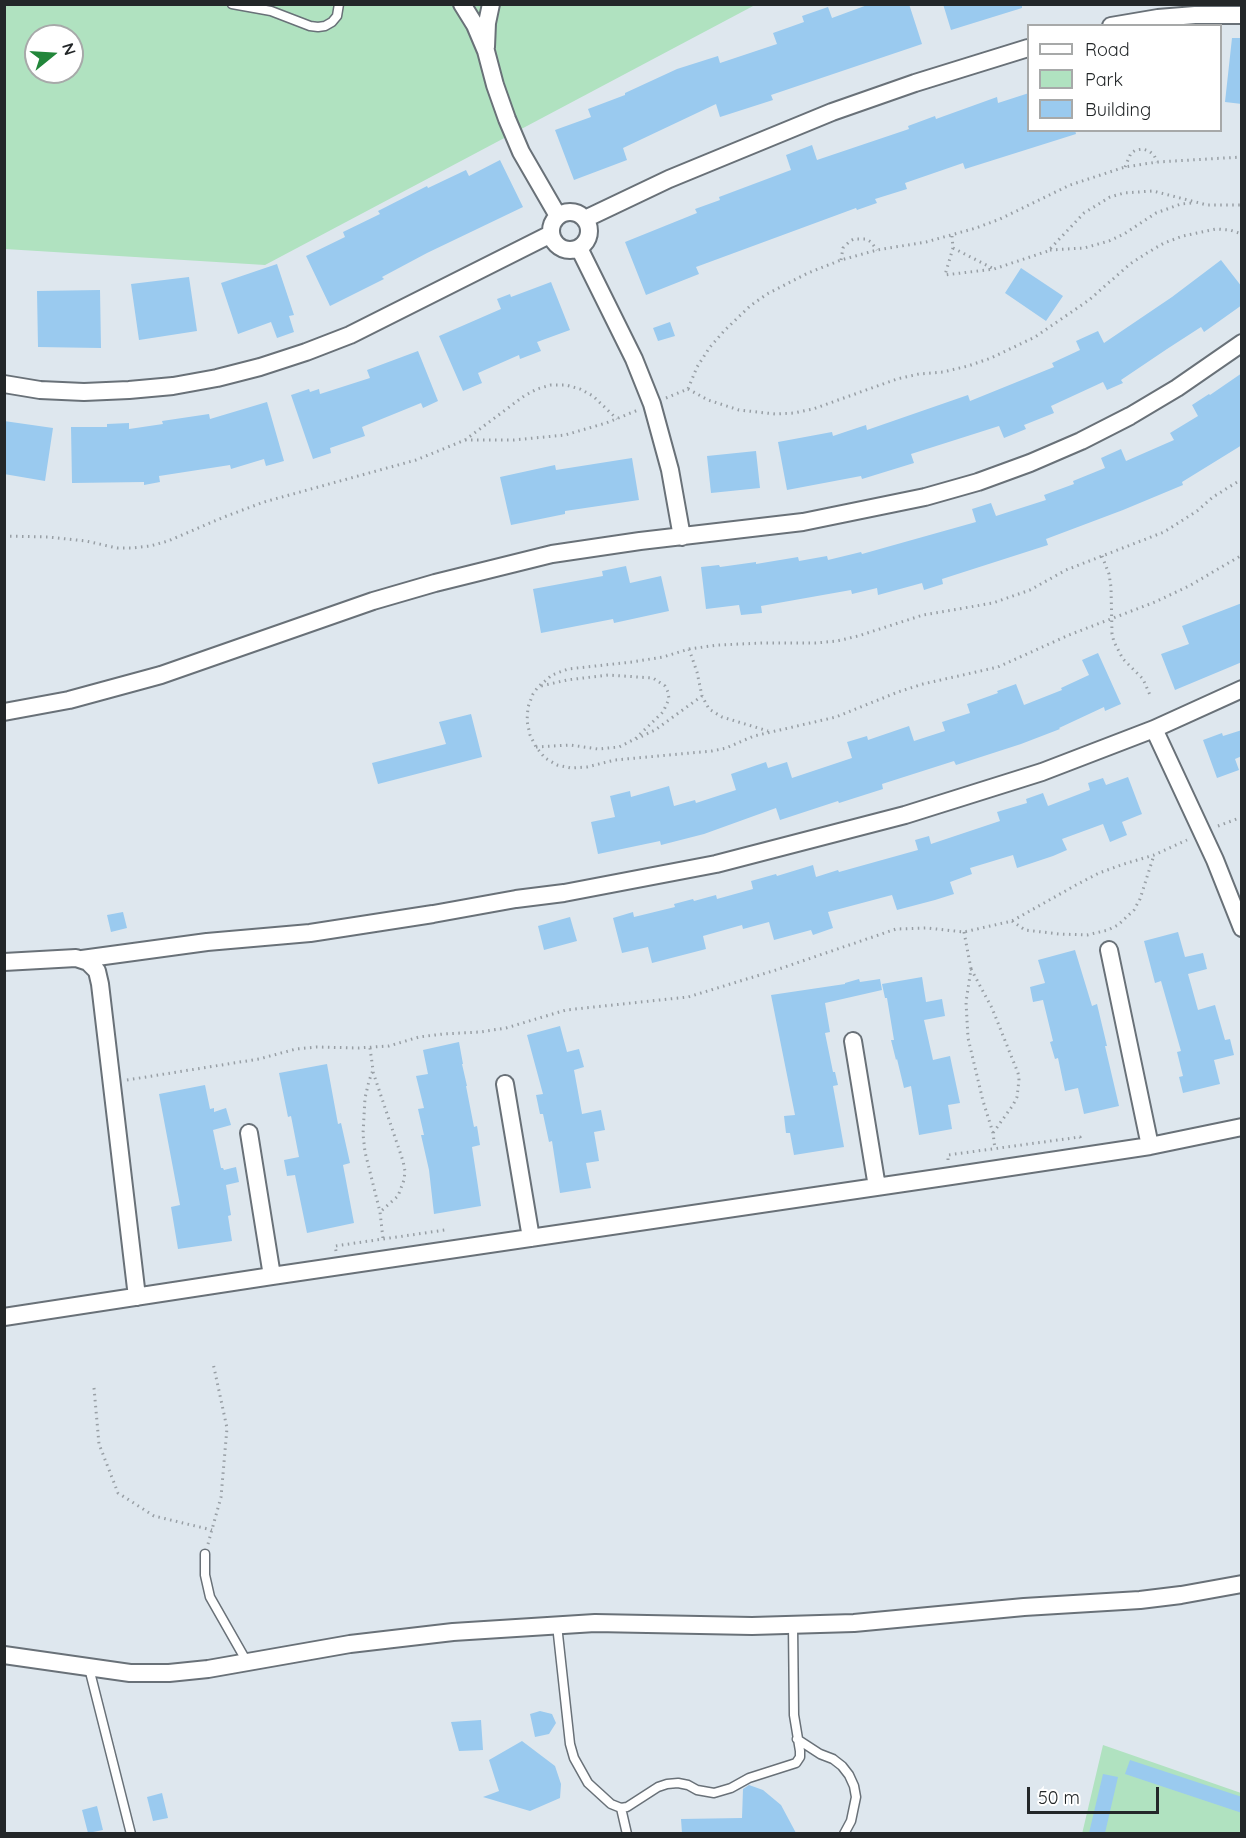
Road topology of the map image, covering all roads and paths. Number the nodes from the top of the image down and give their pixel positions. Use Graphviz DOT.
graph roads {
  1 [pos="231,4"];
  2 [pos="339,4"];
  3 [pos="462,4"];
  4 [pos="491,4"];
  5 [pos="1242,15"];
  6 [pos="1124,24"];
  7 [pos="1027,49"];
  8 [pos="486,51"];
  9 [pos="1242,157"];
  10 [pos="1157,162"];
  11 [pos="1125,168"];
  12 [pos="1194,203"];
  13 [pos="1242,205"];
  14 [pos="558,216"];
  15 [pos="585,219"];
  16 [pos="551,234"];
  17 [pos="1242,234"];
  18 [pos="952,236"];
  19 [pos="579,248"];
  20 [pos="953,248"];
  21 [pos="877,250"];
  22 [pos="1048,250"];
  23 [pos="841,260"];
  24 [pos="994,269"];
  25 [pos="1242,343"];
  26 [pos="4,384"];
  27 [pos="688,389"];
  28 [pos="652,404"];
  29 [pos="617,419"];
  30 [pos="465,440"];
  31 [pos="1242,479"];
  32 [pos="4,536"];
  33 [pos="682,537"];
  34 [pos="1242,555"];
  35 [pos="1102,556"];
  36 [pos="1111,619"];
  37 [pos="689,649"];
  38 [pos="538,687"];
  39 [pos="1242,689"];
  40 [pos="1150,695"];
  41 [pos="702,696"];
  42 [pos="4,712"];
  43 [pos="1154,729"];
  44 [pos="771,732"];
  45 [pos="635,739"];
  46 [pos="536,747"];
  47 [pos="1242,817"];
  48 [pos="1202,833"];
  49 [pos="1154,855"];
  50 [pos="1012,921"];
  51 [pos="1242,928"];
  52 [pos="964,932"];
  53 [pos="1109,950"];
  54 [pos="82,959"];
  55 [pos="4,962"];
  56 [pos="971,969"];
  57 [pos="853,1041"];
  58 [pos="370,1048"];
  59 [pos="373,1071"];
  60 [pos="111,1082"];
  61 [pos="505,1084"];
  62 [pos="1242,1128"];
  63 [pos="249,1133"];
  64 [pos="993,1133"];
  65 [pos="1150,1146"];
  66 [pos="995,1149"];
  67 [pos="877,1187"];
  68 [pos="380,1212"];
  69 [pos="531,1238"];
  70 [pos="383,1239"];
  71 [pos="272,1276"];
  72 [pos="137,1297"];
  73 [pos="4,1317"];
  74 [pos="213,1363"];
  75 [pos="94,1388"];
  76 [pos="212,1530"];
  77 [pos="205,1554"];
  78 [pos="1242,1584"];
  79 [pos="557,1624"];
  80 [pos="793,1625"];
  81 [pos="4,1655"];
  82 [pos="247,1662"];
  83 [pos="89,1668"];
  84 [pos="797,1739"];
  85 [pos="621,1808"];
  86 [pos="131,1833"];
  87 [pos="627,1833"];
  88 [pos="844,1833"];
  1 -- 2 [label="lane"];
  3 -- 8 [label="street"];
  4 -- 8 [label="street"];
  5 -- 6 [label="street"];
  7 -- 15 [label="street"];
  8 -- 14 [label="street"];
  9 -- 10 [label="path"];
  10 -- 11 [label="path"];
  10 -- 11 [label="path"];
  11 -- 18 [label="path"];
  12 -- 13 [label="path"];
  12 -- 22 [label="path"];
  12 -- 22 [label="path"];
  14 -- 15 [label="street"];
  14 -- 16 [label="street"];
  15 -- 19 [label="street"];
  16 -- 19 [label="street"];
  16 -- 26 [label="street"];
  17 -- 27 [label="path"];
  18 -- 20 [label="path"];
  18 -- 21 [label="path"];
  19 -- 28 [label="street"];
  20 -- 24 [label="path"];
  20 -- 24 [label="path"];
  21 -- 23 [label="path"];
  21 -- 23 [label="path"];
  22 -- 24 [label="path"];
  23 -- 27 [label="path"];
  25 -- 33 [label="street"];
  27 -- 28 [label="path"];
  28 -- 29 [label="path"];
  28 -- 33 [label="street"];
  29 -- 30 [label="path"];
  29 -- 30 [label="path"];
  30 -- 32 [label="path"];
  31 -- 35 [label="path"];
  33 -- 42 [label="street"];
  34 -- 36 [label="path"];
  35 -- 36 [label="path"];
  35 -- 37 [label="path"];
  36 -- 40 [label="path"];
  36 -- 44 [label="path"];
  37 -- 38 [label="path"];
  37 -- 41 [label="path"];
  38 -- 45 [label="path"];
  38 -- 46 [label="path"];
  39 -- 43 [label="street"];
  41 -- 44 [label="path"];
  41 -- 45 [label="path"];
  43 -- 48 [label="street"];
  43 -- 54 [label="street"];
  44 -- 46 [label="path"];
  45 -- 46 [label="path"];
  47 -- 48 [label="path"];
  48 -- 49 [label="path"];
  48 -- 51 [label="street"];
  49 -- 50 [label="path"];
  49 -- 50 [label="path"];
  50 -- 52 [label="path"];
  52 -- 56 [label="path"];
  52 -- 58 [label="path"];
  53 -- 65 [label="street"];
  54 -- 55 [label="street"];
  54 -- 60 [label="street"];
  56 -- 64 [label="path"];
  56 -- 64 [label="path"];
  57 -- 67 [label="street"];
  58 -- 59 [label="path"];
  58 -- 60 [label="path"];
  59 -- 68 [label="path"];
  59 -- 68 [label="path"];
  60 -- 72 [label="street"];
  61 -- 69 [label="street"];
  62 -- 65 [label="street"];
  63 -- 71 [label="street"];
  64 -- 66 [label="path"];
  65 -- 67 [label="street"];
  67 -- 69 [label="street"];
  68 -- 70 [label="path"];
  69 -- 71 [label="street"];
  71 -- 72 [label="street"];
  72 -- 73 [label="street"];
  74 -- 76 [label="path"];
  75 -- 76 [label="path"];
  76 -- 77 [label="path"];
  77 -- 82 [label="lane"];
  78 -- 80 [label="street"];
  79 -- 80 [label="street"];
  79 -- 82 [label="street"];
  79 -- 85 [label="lane"];
  80 -- 84 [label="lane"];
  81 -- 83 [label="street"];
  82 -- 83 [label="street"];
  83 -- 86 [label="lane"];
  84 -- 85 [label="lane"];
  84 -- 88 [label="lane"];
  85 -- 87 [label="lane"];
}
